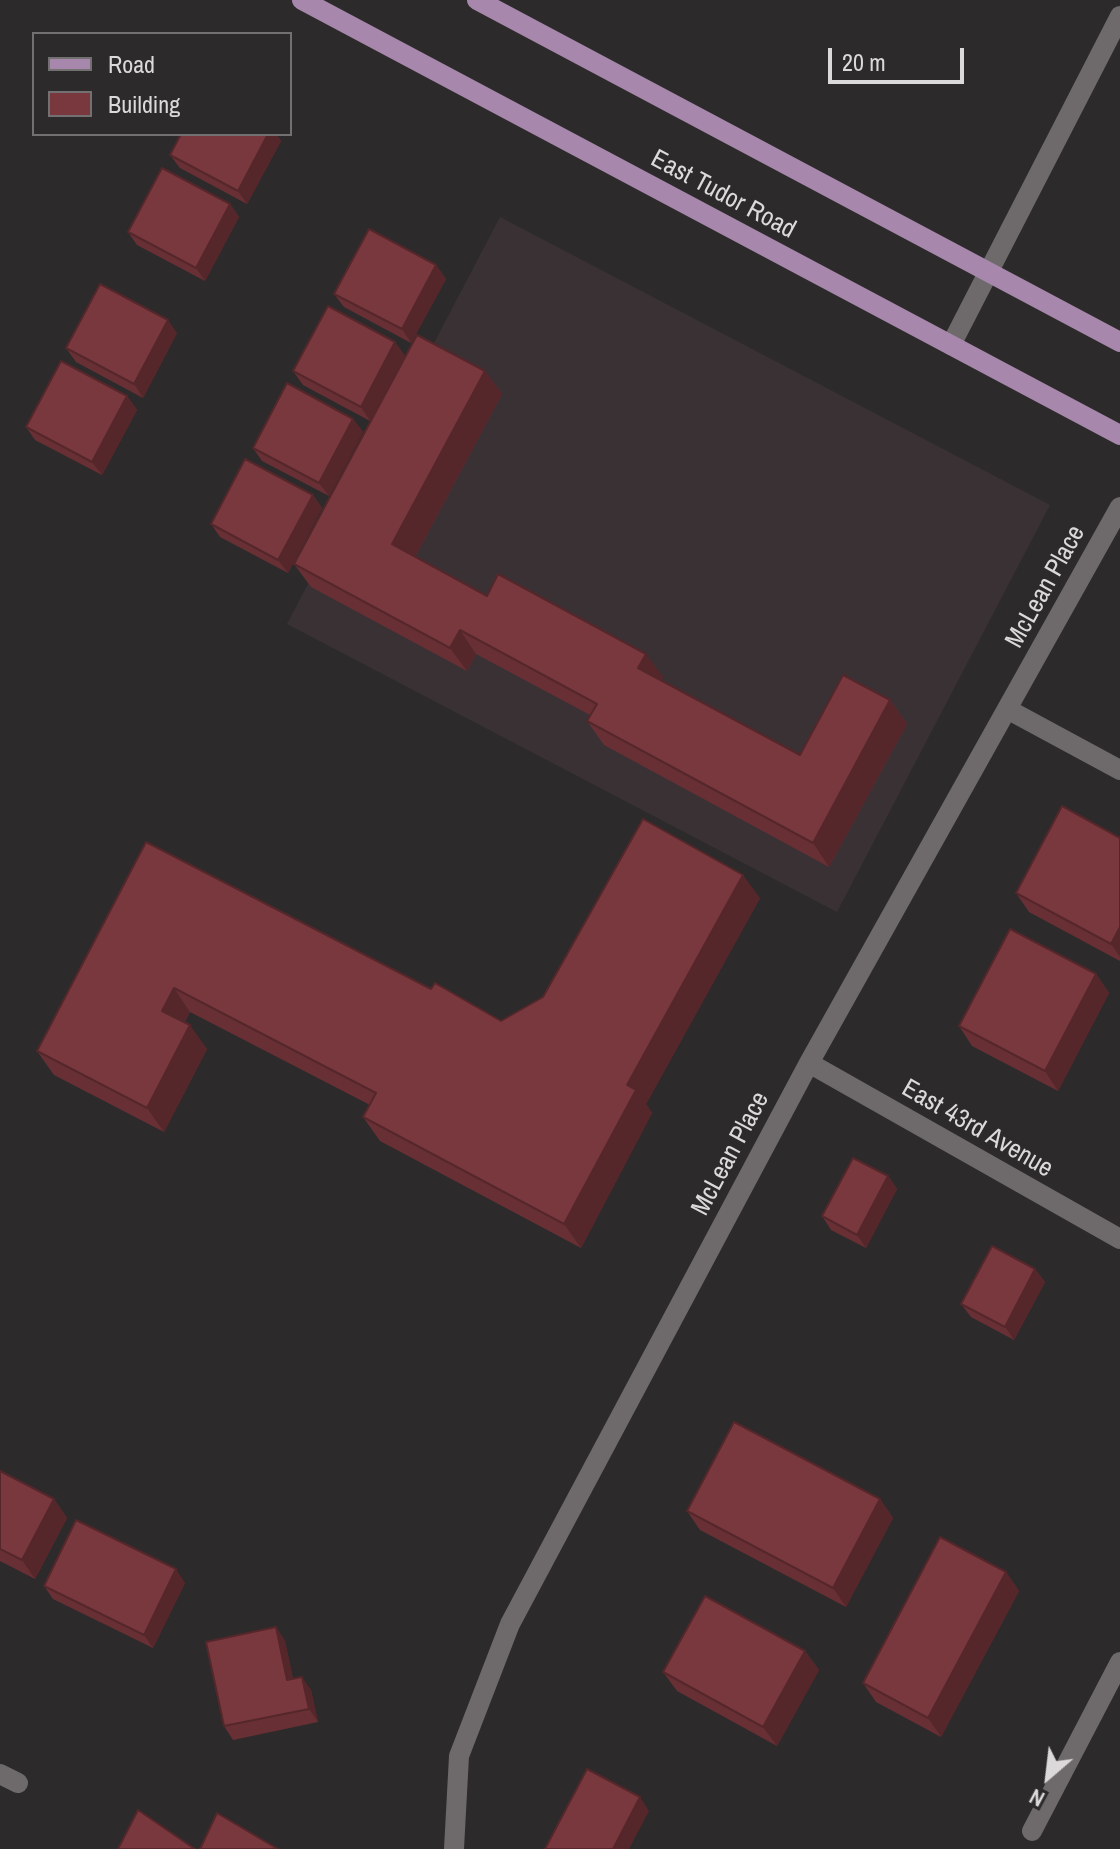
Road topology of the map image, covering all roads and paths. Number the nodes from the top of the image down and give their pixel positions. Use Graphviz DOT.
graph roads {
  1 [pos="302,0"];
  2 [pos="477,0"];
  3 [pos="1120,16"];
  4 [pos="990,273"];
  5 [pos="1120,342"];
  6 [pos="951,345"];
  7 [pos="1120,435"];
  8 [pos="1120,507"];
  9 [pos="1007,709"];
  10 [pos="1120,770"];
  11 [pos="809,1063"];
  12 [pos="1120,1239"];
  13 [pos="1120,1662"];
  14 [pos="1032,1831"];
  15 [pos="454,1849"];
  1 -- 6 [label="main road, East Tudor Road"];
  2 -- 4 [label="main road"];
  3 -- 4 [label="street"];
  4 -- 5 [label="main road"];
  4 -- 6 [label="street"];
  6 -- 7 [label="main road, East Tudor Road"];
  8 -- 9 [label="street, McLean Place"];
  9 -- 10 [label="street"];
  9 -- 11 [label="street, McLean Place"];
  11 -- 12 [label="street, East 43rd Avenue"];
  11 -- 15 [label="street, McLean Place"];
  13 -- 14 [label="street"];
}
